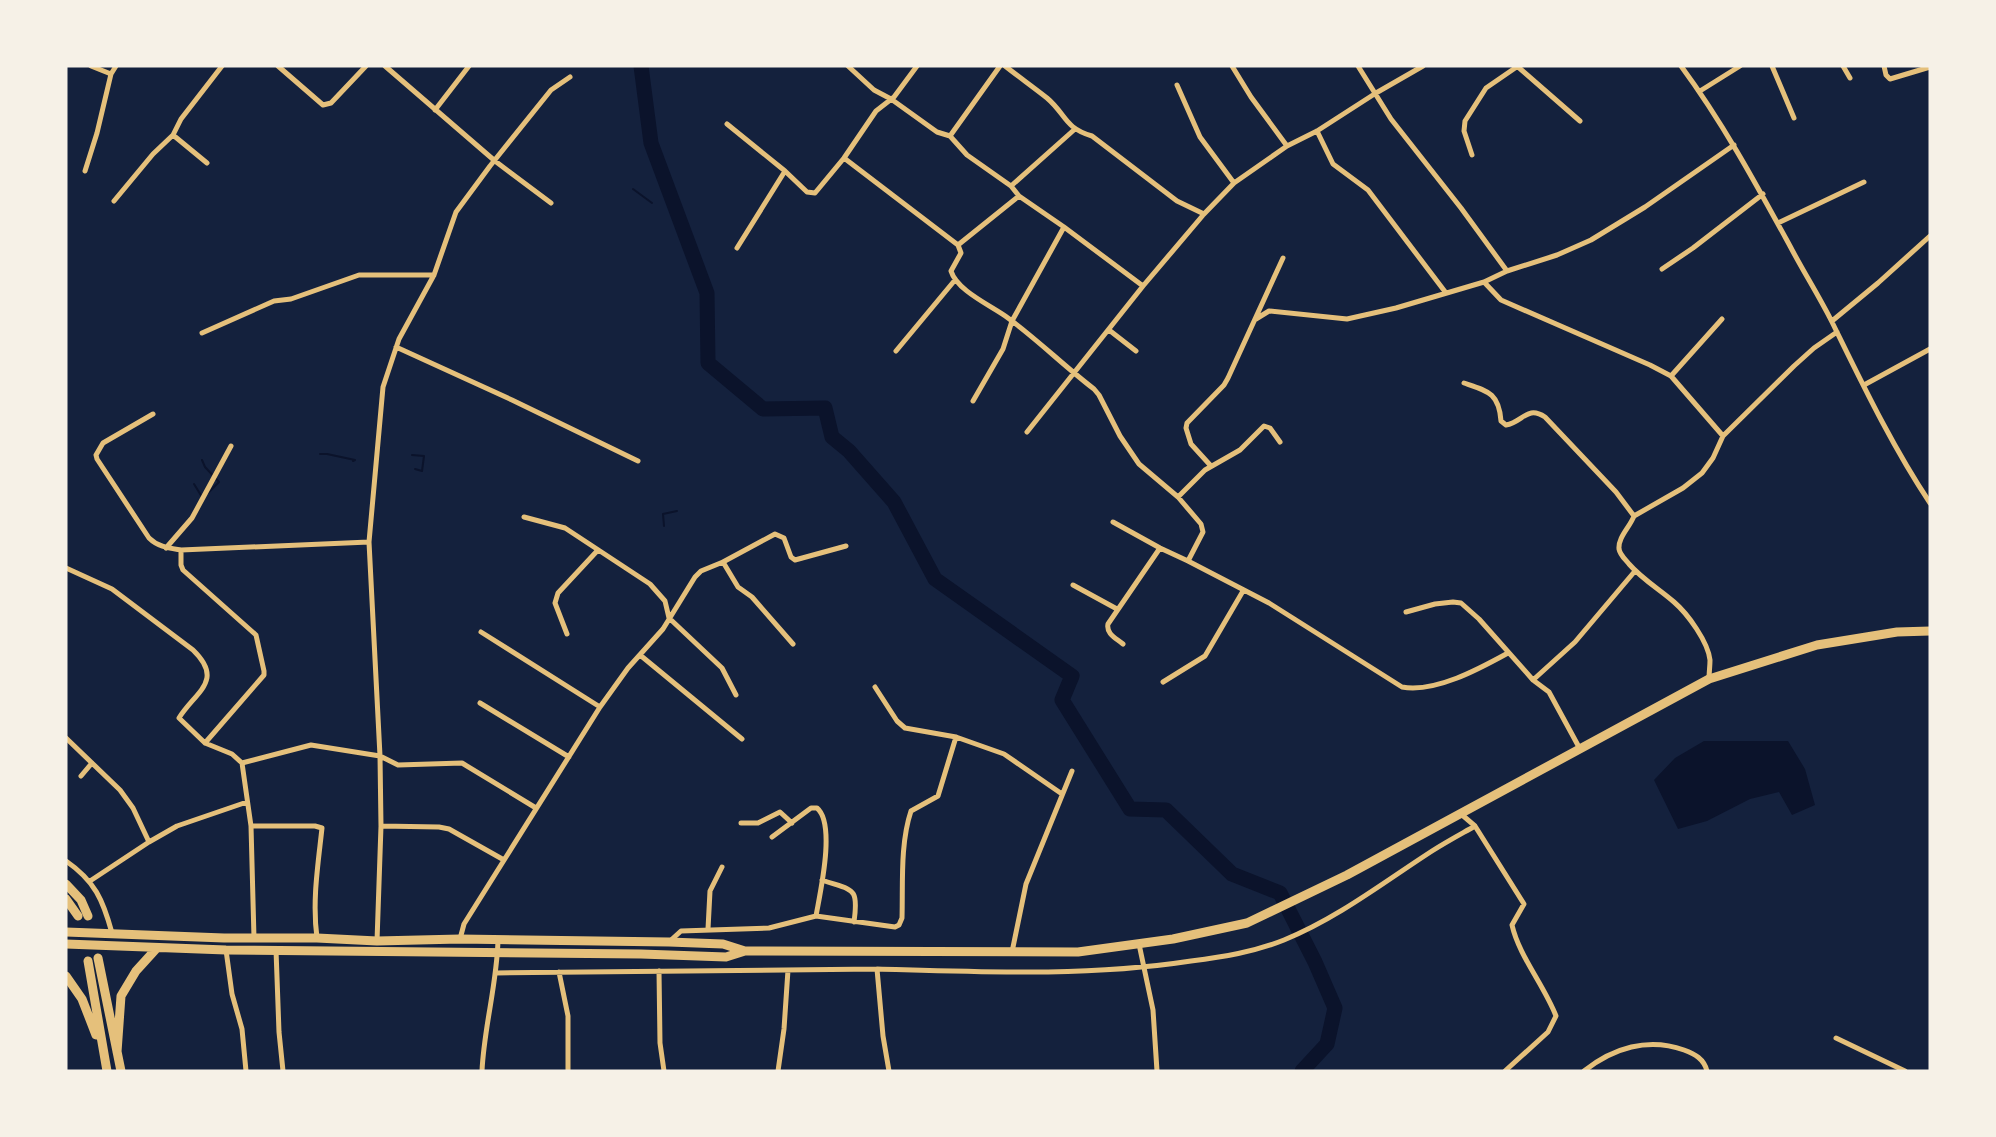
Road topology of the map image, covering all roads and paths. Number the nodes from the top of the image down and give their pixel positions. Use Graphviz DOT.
graph roads {
  1 [pos="92,66"];
  2 [pos="116,66"];
  3 [pos="222,66"];
  4 [pos="278,66"];
  5 [pos="366,66"];
  6 [pos="385,66"];
  7 [pos="469,66"];
  8 [pos="849,66"];
  9 [pos="917,66"];
  10 [pos="1000,66"];
  11 [pos="1005,66"];
  12 [pos="1232,66"];
  13 [pos="1358,66"];
  14 [pos="1423,66"];
  15 [pos="1517,66"];
  16 [pos="1681,66"];
  17 [pos="1740,66"];
  18 [pos="1772,66"];
  19 [pos="1843,66"];
  20 [pos="1884,66"];
  21 [pos="1930,68"];
  22 [pos="111,74"];
  23 [pos="570,77"];
  24 [pos="1850,78"];
  25 [pos="1177,85"];
  26 [pos="1700,91"];
  27 [pos="1376,93"];
  28 [pos="891,99"];
  29 [pos="435,110"];
  30 [pos="1794,118"];
  31 [pos="1580,121"];
  32 [pos="727,124"];
  33 [pos="1076,129"];
  34 [pos="1317,132"];
  35 [pos="172,135"];
  36 [pos="950,136"];
  37 [pos="1734,145"];
  38 [pos="1287,146"];
  39 [pos="1472,155"];
  40 [pos="844,158"];
  41 [pos="495,161"];
  42 [pos="207,164"];
  43 [pos="85,171"];
  44 [pos="785,171"];
  45 [pos="1864,182"];
  46 [pos="1234,183"];
  47 [pos="1011,186"];
  48 [pos="1762,194"];
  49 [pos="1019,196"];
  50 [pos="114,201"];
  51 [pos="551,203"];
  52 [pos="1204,214"];
  53 [pos="1778,223"];
  54 [pos="1064,226"];
  55 [pos="1930,236"];
  56 [pos="956,245"];
  57 [pos="737,248"];
  58 [pos="1283,258"];
  59 [pos="1662,269"];
  60 [pos="1507,272"];
  61 [pos="434,275"];
  62 [pos="955,279"];
  63 [pos="1484,282"];
  64 [pos="1143,286"];
  65 [pos="1446,293"];
  66 [pos="1256,319"];
  67 [pos="1722,319"];
  68 [pos="1012,321"];
  69 [pos="1832,321"];
  70 [pos="1109,330"];
  71 [pos="1837,332"];
  72 [pos="202,333"];
  73 [pos="396,347"];
  74 [pos="1930,348"];
  75 [pos="896,351"];
  76 [pos="1136,351"];
  77 [pos="1075,374"];
  78 [pos="1671,376"];
  79 [pos="1464,383"];
  80 [pos="1864,385"];
  81 [pos="974,401"];
  82 [pos="153,414"];
  83 [pos="1027,432"];
  84 [pos="1723,436"];
  85 [pos="1280,442"];
  86 [pos="231,446"];
  87 [pos="638,461"];
  88 [pos="1211,466"];
  89 [pos="1178,497"];
  90 [pos="1930,503"];
  91 [pos="1634,516"];
  92 [pos="524,517"];
  93 [pos="1113,522"];
  94 [pos="369,542"];
  95 [pos="846,546"];
  96 [pos="166,548"];
  97 [pos="1160,548"];
  98 [pos="182,550"];
  99 [pos="598,550"];
  100 [pos="1188,561"];
  101 [pos="723,562"];
  102 [pos="66,568"];
  103 [pos="1635,571"];
  104 [pos="1073,585"];
  105 [pos="1243,591"];
  106 [pos="1117,609"];
  107 [pos="1406,612"];
  108 [pos="669,618"];
  109 [pos="1930,630"];
  110 [pos="481,632"];
  111 [pos="567,634"];
  112 [pos="793,644"];
  113 [pos="1123,644"];
  114 [pos="1508,653"];
  115 [pos="640,655"];
  116 [pos="1709,679"];
  117 [pos="1533,680"];
  118 [pos="1163,682"];
  119 [pos="875,687"];
  120 [pos="736,694"];
  121 [pos="480,703"];
  122 [pos="600,707"];
  123 [pos="956,737"];
  124 [pos="66,738"];
  125 [pos="742,739"];
  126 [pos="205,743"];
  127 [pos="1580,749"];
  128 [pos="380,756"];
  129 [pos="569,757"];
  130 [pos="92,763"];
  131 [pos="242,763"];
  132 [pos="1072,771"];
  133 [pos="81,776"];
  134 [pos="1062,794"];
  135 [pos="247,802"];
  136 [pos="536,808"];
  137 [pos="1461,814"];
  138 [pos="792,823"];
  139 [pos="741,824"];
  140 [pos="250,826"];
  141 [pos="381,826"];
  142 [pos="1475,826"];
  143 [pos="772,837"];
  144 [pos="149,842"];
  145 [pos="504,860"];
  146 [pos="66,861"];
  147 [pos="722,867"];
  148 [pos="822,880"];
  149 [pos="90,881"];
  150 [pos="66,884"];
  151 [pos="66,899"];
  152 [pos="816,916"];
  153 [pos="854,922"];
  154 [pos="708,929"];
  155 [pos="66,932"];
  156 [pos="112,933"];
  157 [pos="254,938"];
  158 [pos="317,938"];
  159 [pos="460,939"];
  160 [pos="498,940"];
  161 [pos="378,941"];
  162 [pos="669,942"];
  163 [pos="66,944"];
  164 [pos="1139,944"];
  165 [pos="156,949"];
  166 [pos="226,950"];
  167 [pos="276,950"];
  168 [pos="745,951"];
  169 [pos="1012,952"];
  170 [pos="498,953"];
  171 [pos="98,958"];
  172 [pos="88,961"];
  173 [pos="1143,967"];
  174 [pos="878,969"];
  175 [pos="788,970"];
  176 [pos="659,971"];
  177 [pos="559,972"];
  178 [pos="495,973"];
  179 [pos="66,976"];
  180 [pos="1836,1038"];
  181 [pos="117,1052"];
  182 [pos="104,1053"];
  183 [pos="107,1071"];
  184 [pos="121,1071"];
  185 [pos="246,1071"];
  186 [pos="283,1071"];
  187 [pos="482,1071"];
  188 [pos="568,1071"];
  189 [pos="664,1071"];
  190 [pos="778,1071"];
  191 [pos="889,1071"];
  192 [pos="1157,1071"];
  193 [pos="1505,1071"];
  194 [pos="1584,1071"];
  195 [pos="1707,1071"];
  196 [pos="1905,1071"];
  1 -- 22 [label="street"];
  2 -- 22 [label="street"];
  3 -- 35 [label="street"];
  4 -- 5 [label="street"];
  6 -- 29 [label="street"];
  7 -- 29 [label="street"];
  8 -- 28 [label="street"];
  9 -- 28 [label="street"];
  10 -- 36 [label="street"];
  11 -- 33 [label="street"];
  12 -- 38 [label="street"];
  13 -- 27 [label="street"];
  14 -- 27 [label="street"];
  15 -- 31 [label="street"];
  15 -- 39 [label="street"];
  16 -- 26 [label="street"];
  17 -- 26 [label="street"];
  18 -- 30 [label="street"];
  19 -- 24 [label="street"];
  20 -- 21 [label="street"];
  22 -- 43 [label="street"];
  23 -- 41 [label="street"];
  25 -- 46 [label="street"];
  26 -- 37 [label="street"];
  27 -- 34 [label="street"];
  27 -- 60 [label="street"];
  28 -- 36 [label="street"];
  28 -- 40 [label="street"];
  29 -- 41 [label="street"];
  32 -- 44 [label="street"];
  33 -- 47 [label="street"];
  33 -- 52 [label="street"];
  34 -- 38 [label="street"];
  34 -- 65 [label="street"];
  35 -- 42 [label="street"];
  35 -- 50 [label="street"];
  36 -- 47 [label="street"];
  37 -- 48 [label="street"];
  37 -- 60 [label="street"];
  38 -- 46 [label="street"];
  40 -- 44 [label="street"];
  40 -- 56 [label="street"];
  41 -- 51 [label="street"];
  41 -- 61 [label="street"];
  44 -- 57 [label="street"];
  45 -- 53 [label="street"];
  46 -- 52 [label="street"];
  47 -- 49 [label="street"];
  48 -- 53 [label="street"];
  48 -- 59 [label="street"];
  49 -- 54 [label="street"];
  49 -- 56 [label="street"];
  52 -- 64 [label="street"];
  53 -- 69 [label="street"];
  54 -- 64 [label="street"];
  54 -- 68 [label="street"];
  55 -- 69 [label="street"];
  56 -- 62 [label="street"];
  58 -- 66 [label="street"];
  60 -- 63 [label="street"];
  61 -- 72 [label="street"];
  61 -- 73 [label="street"];
  62 -- 68 [label="street"];
  62 -- 75 [label="street"];
  63 -- 65 [label="street"];
  63 -- 78 [label="street"];
  64 -- 70 [label="street"];
  65 -- 66 [label="street"];
  66 -- 88 [label="street"];
  67 -- 78 [label="street"];
  68 -- 77 [label="street"];
  68 -- 81 [label="street"];
  69 -- 71 [label="street"];
  70 -- 76 [label="street"];
  70 -- 77 [label="street"];
  71 -- 80 [label="street"];
  71 -- 84 [label="street"];
  73 -- 87 [label="street"];
  73 -- 94 [label="street"];
  74 -- 80 [label="street"];
  77 -- 83 [label="street"];
  77 -- 89 [label="street"];
  78 -- 84 [label="street"];
  79 -- 91 [label="street"];
  80 -- 90 [label="street"];
  82 -- 96 [label="street"];
  84 -- 91 [label="street"];
  85 -- 88 [label="street"];
  86 -- 96 [label="street"];
  88 -- 89 [label="street"];
  89 -- 100 [label="street"];
  91 -- 103 [label="street"];
  92 -- 99 [label="street"];
  93 -- 97 [label="street"];
  94 -- 98 [label="street"];
  94 -- 128 [label="street"];
  95 -- 101 [label="street"];
  96 -- 98 [label="street"];
  97 -- 100 [label="street"];
  97 -- 106 [label="street"];
  98 -- 126 [label="street"];
  99 -- 108 [label="street"];
  99 -- 111 [label="street"];
  100 -- 105 [label="street"];
  101 -- 108 [label="street"];
  101 -- 112 [label="street"];
  102 -- 126 [label="street"];
  103 -- 116 [label="street"];
  103 -- 117 [label="street"];
  104 -- 106 [label="street"];
  105 -- 114 [label="street"];
  105 -- 118 [label="street"];
  106 -- 113 [label="street"];
  107 -- 114 [label="street"];
  108 -- 115 [label="street"];
  108 -- 120 [label="street"];
  109 -- 116 [label="highway"];
  110 -- 122 [label="street"];
  114 -- 117 [label="street"];
  115 -- 122 [label="street"];
  115 -- 125 [label="street"];
  116 -- 127 [label="highway"];
  117 -- 127 [label="street"];
  119 -- 123 [label="street"];
  121 -- 129 [label="street"];
  122 -- 129 [label="street"];
  123 -- 134 [label="street"];
  123 -- 153 [label="street"];
  124 -- 130 [label="street"];
  126 -- 131 [label="street"];
  127 -- 137 [label="highway"];
  128 -- 131 [label="street"];
  128 -- 136 [label="street"];
  128 -- 141 [label="street"];
  129 -- 136 [label="street"];
  130 -- 133 [label="street"];
  130 -- 144 [label="street"];
  131 -- 135 [label="street"];
  132 -- 134 [label="street"];
  134 -- 169 [label="street"];
  135 -- 140 [label="street"];
  135 -- 144 [label="street"];
  136 -- 145 [label="street"];
  137 -- 142 [label="street"];
  137 -- 164 [label="highway"];
  138 -- 139 [label="street"];
  138 -- 143 [label="street"];
  138 -- 148 [label="street"];
  140 -- 157 [label="street"];
  140 -- 158 [label="street"];
  141 -- 145 [label="street"];
  141 -- 161 [label="street"];
  142 -- 173 [label="street"];
  142 -- 193 [label="street"];
  144 -- 149 [label="street"];
  145 -- 159 [label="street"];
  146 -- 149 [label="street"];
  147 -- 154 [label="street"];
  148 -- 152 [label="street"];
  148 -- 153 [label="street"];
  149 -- 156 [label="street"];
  150 -- 151 [label="highway"];
  152 -- 153 [label="street"];
  152 -- 154 [label="street"];
  154 -- 162 [label="street"];
  155 -- 156 [label="highway"];
  156 -- 157 [label="highway"];
  157 -- 158 [label="highway"];
  158 -- 161 [label="highway"];
  159 -- 160 [label="highway"];
  159 -- 161 [label="highway"];
  160 -- 162 [label="highway"];
  160 -- 170 [label="street"];
  162 -- 168 [label="highway"];
  163 -- 165 [label="highway"];
  164 -- 169 [label="highway"];
  164 -- 173 [label="street"];
  165 -- 166 [label="highway"];
  165 -- 181 [label="highway"];
  166 -- 167 [label="highway"];
  166 -- 185 [label="street"];
  167 -- 170 [label="highway"];
  167 -- 186 [label="street"];
  168 -- 169 [label="highway"];
  168 -- 170 [label="highway"];
  170 -- 178 [label="street"];
  171 -- 181 [label="highway"];
  172 -- 182 [label="highway"];
  173 -- 174 [label="street"];
  173 -- 192 [label="street"];
  174 -- 175 [label="street"];
  174 -- 191 [label="street"];
  175 -- 176 [label="street"];
  175 -- 190 [label="street"];
  176 -- 177 [label="street"];
  176 -- 189 [label="street"];
  177 -- 178 [label="street"];
  177 -- 188 [label="street"];
  178 -- 187 [label="street"];
  179 -- 182 [label="highway"];
  180 -- 196 [label="street"];
  181 -- 184 [label="highway"];
  182 -- 183 [label="highway"];
  194 -- 195 [label="street"];
}
